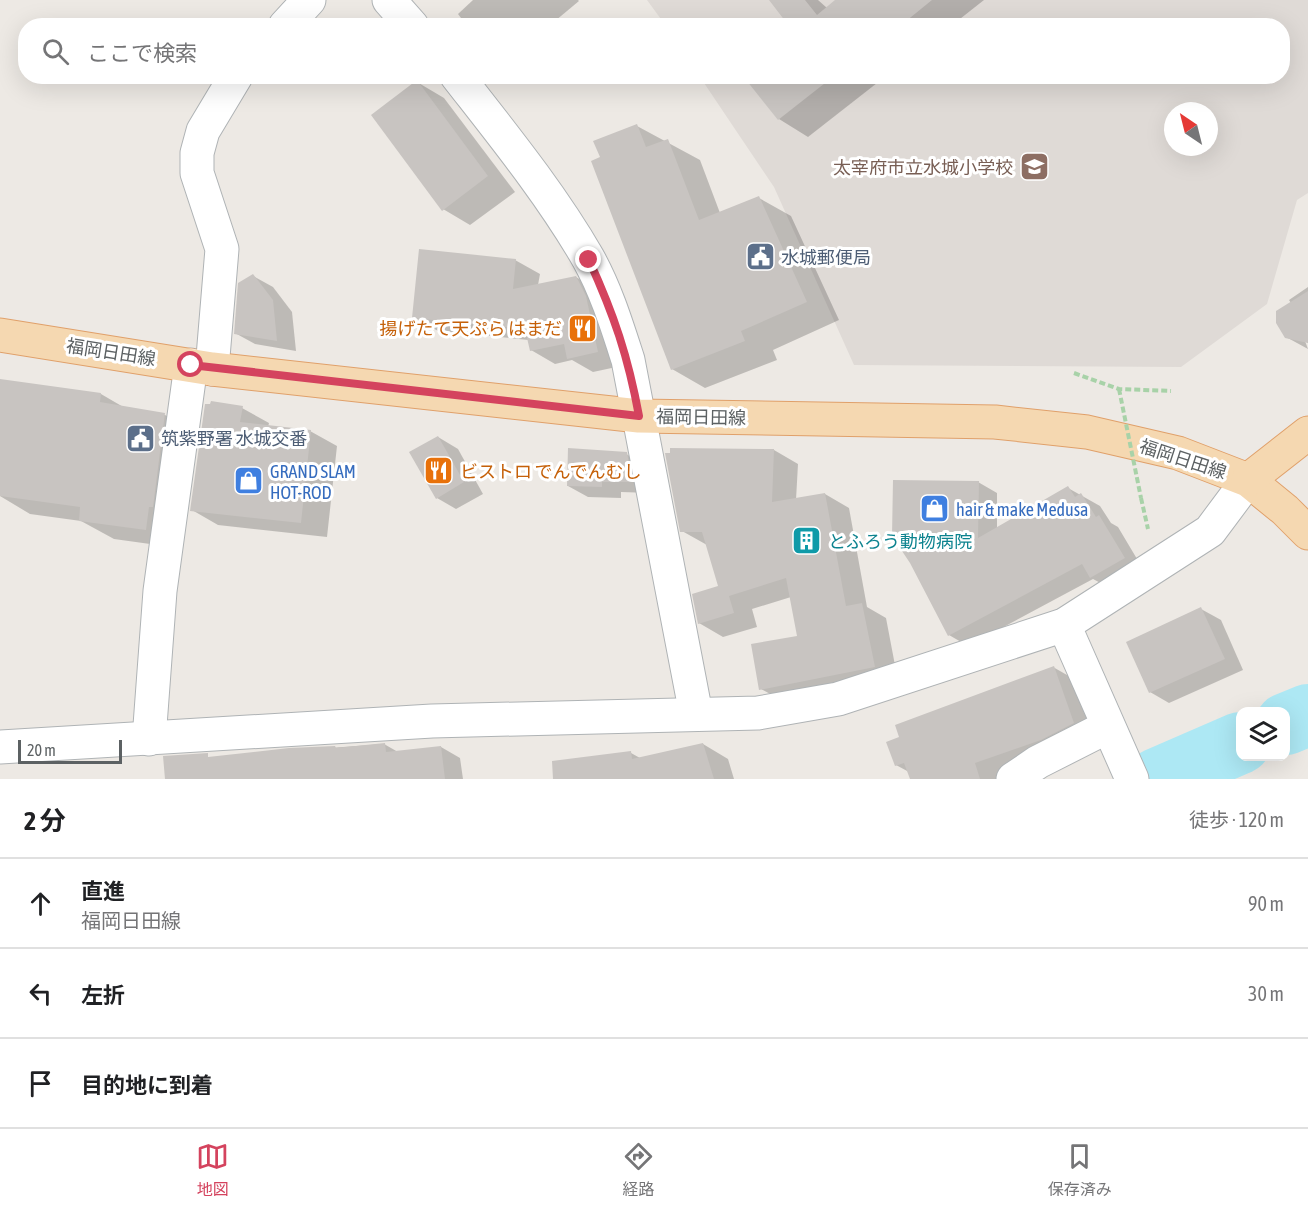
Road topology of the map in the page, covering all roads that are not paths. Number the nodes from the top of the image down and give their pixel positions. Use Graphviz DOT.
graph roads {
  1 [pos="309,0"];
  2 [pos="389,0"];
  3 [pos="292,18"];
  4 [pos="405,18"];
  5 [pos="231,84"];
  6 [pos="463,84"];
  7 [pos="0,335"];
  8 [pos="202,367"];
  9 [pos="639,416"];
  10 [pos="1308,433"];
  11 [pos="1248,480"];
  12 [pos="1308,533"];
  13 [pos="1064,625"];
  14 [pos="696,714"];
  15 [pos="1110,732"];
  16 [pos="149,739"];
  17 [pos="0,747"];
  18 [pos="1013,779"];
  19 [pos="1132,779"];
  1 -- 3 [label="street"];
  2 -- 4 [label="street"];
  5 -- 8 [label="street"];
  6 -- 9 [label="street"];
  7 -- 8 [label="main road, 福岡日田線"];
  8 -- 9 [label="main road, 福岡日田線"];
  8 -- 16 [label="street"];
  9 -- 11 [label="main road, 福岡日田線"];
  9 -- 14 [label="street"];
  10 -- 11 [label="main road"];
  11 -- 12 [label="main road, 福岡日田線"];
  11 -- 13 [label="street"];
  13 -- 14 [label="street"];
  13 -- 15 [label="street"];
  14 -- 16 [label="street"];
  15 -- 18 [label="street"];
  15 -- 19 [label="street"];
  16 -- 17 [label="street"];
}
